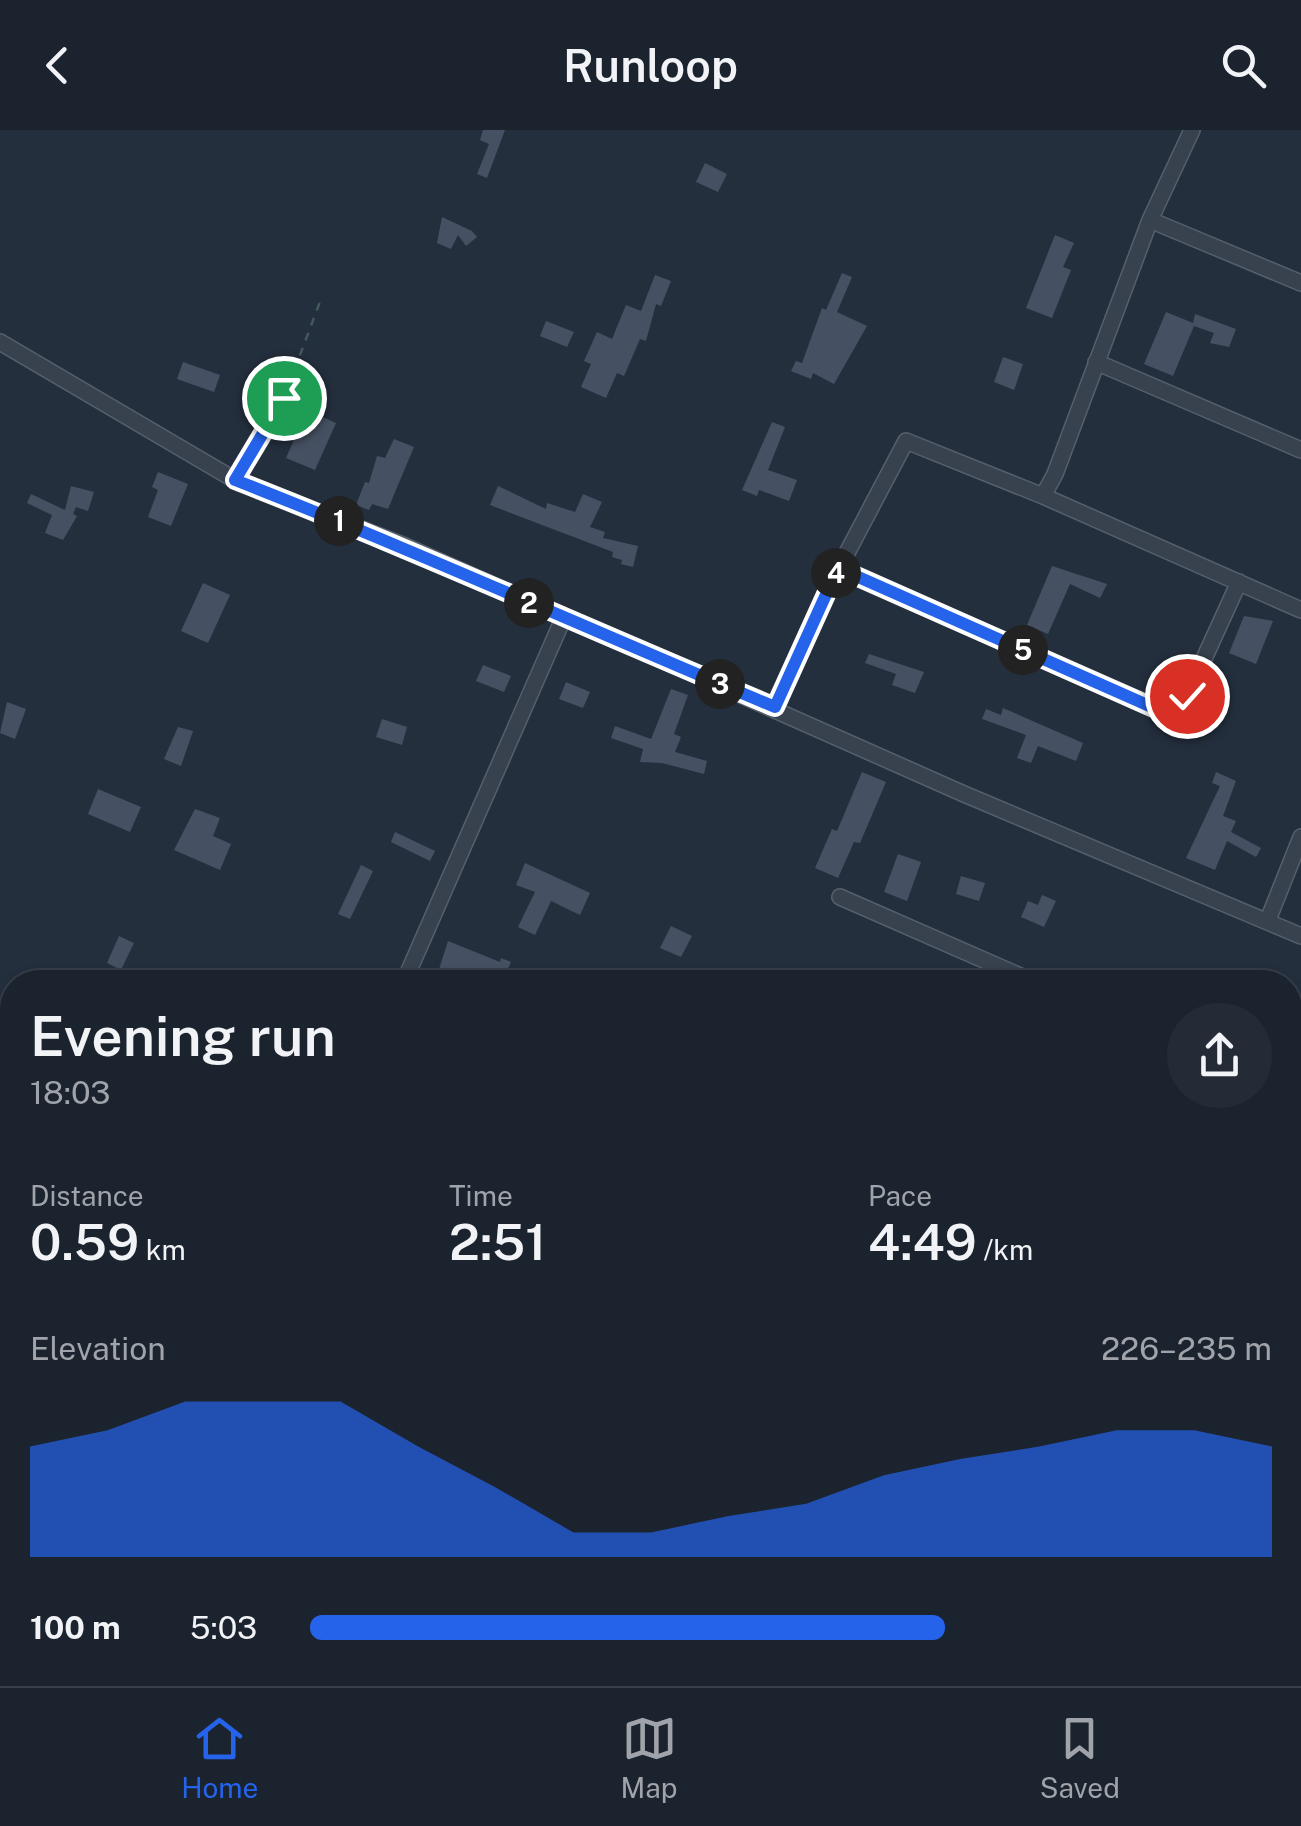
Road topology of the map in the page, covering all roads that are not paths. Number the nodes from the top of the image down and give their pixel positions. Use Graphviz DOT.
graph roads {
  1 [pos="1192,130"];
  2 [pos="1150,220"];
  3 [pos="1301,283"];
  4 [pos="0,342"];
  5 [pos="1096,362"];
  6 [pos="1301,450"];
  7 [pos="1043,496"];
  8 [pos="838,568"];
  9 [pos="1240,582"];
  10 [pos="1301,610"];
  11 [pos="564,619"];
  12 [pos="775,707"];
  13 [pos="1301,836"];
  14 [pos="840,897"];
  15 [pos="1268,920"];
  16 [pos="1301,936"];
  17 [pos="409,970"];
  18 [pos="1007,970"];
  1 -- 2 [label="street"];
  2 -- 3 [label="street"];
  2 -- 5 [label="street"];
  4 -- 11 [label="street"];
  5 -- 6 [label="street"];
  5 -- 7 [label="street"];
  7 -- 8 [label="street"];
  7 -- 9 [label="street"];
  8 -- 9 [label="street"];
  8 -- 12 [label="street"];
  9 -- 10 [label="street"];
  11 -- 12 [label="street"];
  11 -- 17 [label="street"];
  12 -- 15 [label="street"];
  13 -- 15 [label="street"];
  14 -- 18 [label="street"];
  15 -- 16 [label="street"];
}
